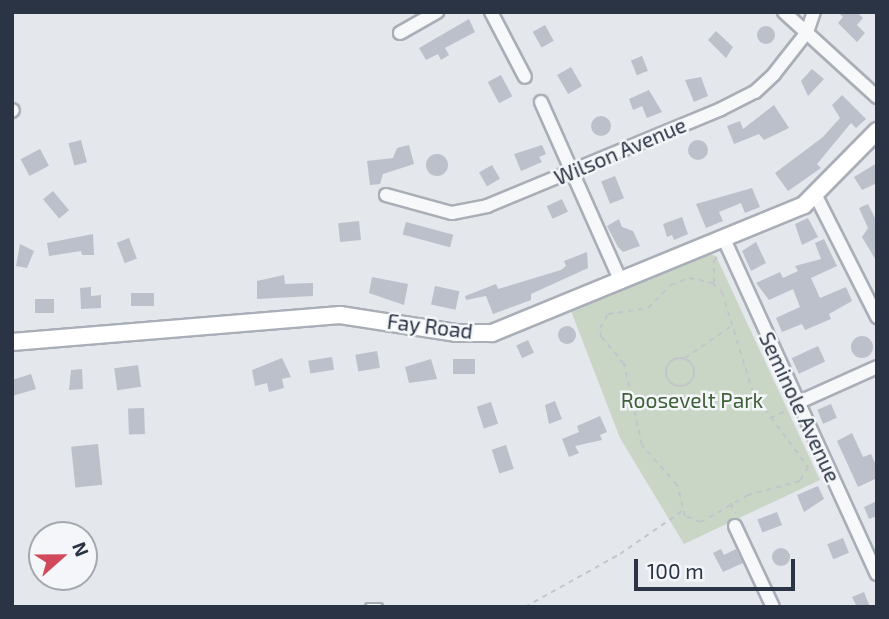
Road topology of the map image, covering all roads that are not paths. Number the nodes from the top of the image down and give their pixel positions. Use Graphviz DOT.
graph roads {
  1 [pos="437,12"];
  2 [pos="491,12"];
  3 [pos="784,12"];
  4 [pos="814,12"];
  5 [pos="807,32"];
  6 [pos="400,33"];
  7 [pos="525,77"];
  8 [pos="877,97"];
  9 [pos="541,102"];
  10 [pos="877,131"];
  11 [pos="573,172"];
  12 [pos="386,195"];
  13 [pos="816,196"];
  14 [pos="726,244"];
  15 [pos="621,282"];
  16 [pos="877,317"];
  17 [pos="14,340"];
  18 [pos="877,367"];
  19 [pos="798,404"];
  20 [pos="735,526"];
  21 [pos="877,574"];
  22 [pos="369,607"];
  23 [pos="379,607"];
  24 [pos="773,607"];
  1 -- 6 [label="street"];
  2 -- 7 [label="street"];
  3 -- 5 [label="street"];
  4 -- 5 [label="street, Wilson Avenue"];
  5 -- 8 [label="street"];
  5 -- 11 [label="street, Wilson Avenue"];
  9 -- 11 [label="street"];
  10 -- 13 [label="street, Fay Road"];
  11 -- 12 [label="street, Wilson Avenue"];
  11 -- 15 [label="street"];
  13 -- 14 [label="street, Fay Road"];
  13 -- 16 [label="street"];
  14 -- 15 [label="street, Fay Road"];
  14 -- 19 [label="street, Seminole Avenue"];
  15 -- 17 [label="street, Fay Road"];
  18 -- 19 [label="street"];
  19 -- 21 [label="street, Seminole Avenue"];
  20 -- 24 [label="street"];
  22 -- 23 [label="lane"];
}
